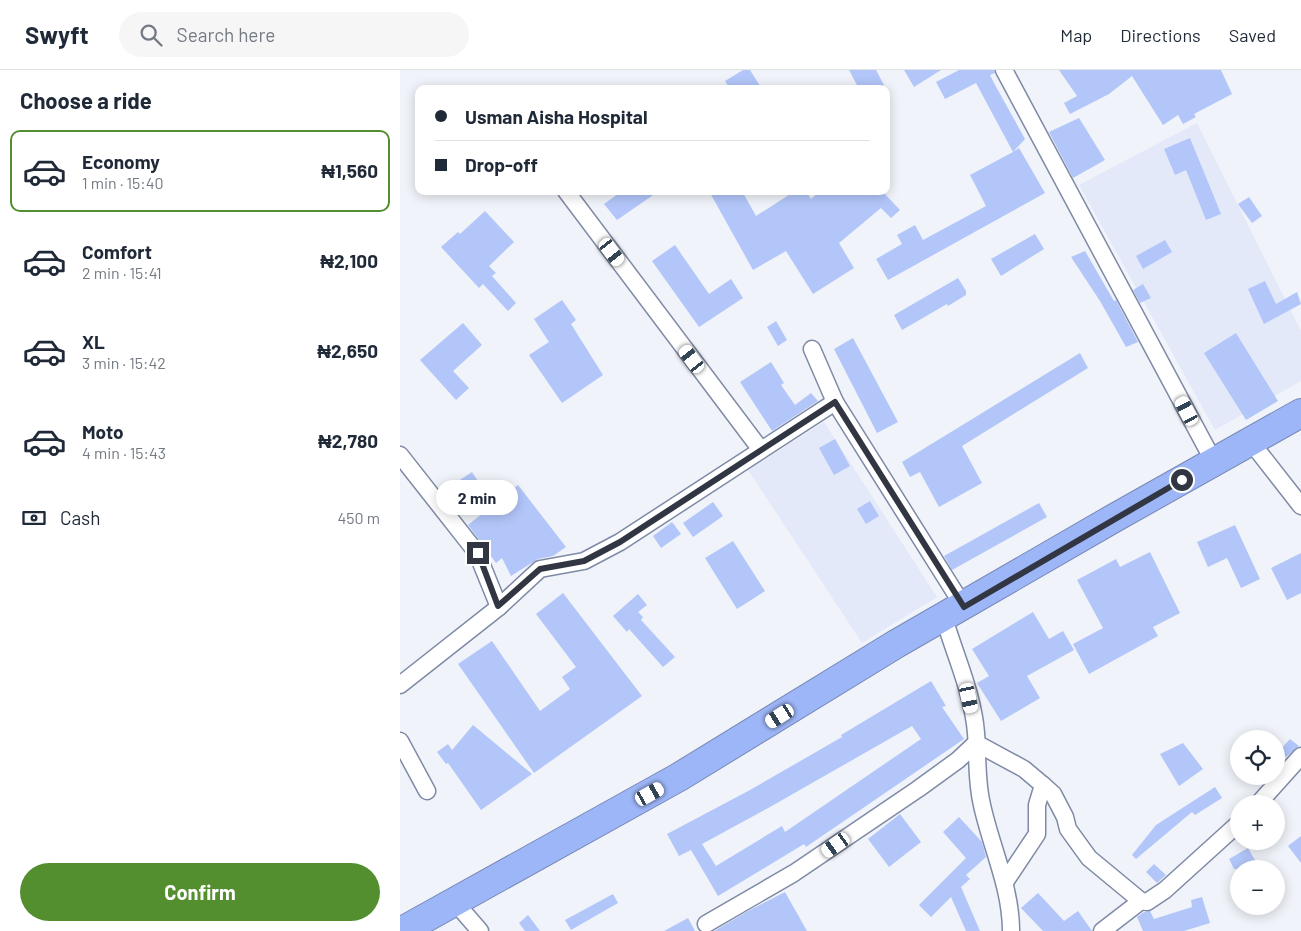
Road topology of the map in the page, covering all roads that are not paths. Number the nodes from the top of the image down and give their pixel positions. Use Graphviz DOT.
graph roads {
  1 [pos="1007,71"];
  2 [pos="569,195"];
  3 [pos="812,349"];
  4 [pos="835,402"];
  5 [pos="1301,414"];
  6 [pos="1251,442"];
  7 [pos="761,450"];
  8 [pos="400,455"];
  9 [pos="1214,462"];
  10 [pos="1301,506"];
  11 [pos="498,606"];
  12 [pos="954,612"];
  13 [pos="400,685"];
  14 [pos="400,741"];
  15 [pos="976,742"];
  16 [pos="1301,756"];
  17 [pos="1043,785"];
  18 [pos="427,791"];
  19 [pos="1266,795"];
  20 [pos="1230,831"];
  21 [pos="1005,882"];
  22 [pos="454,901"];
  23 [pos="1141,901"];
  24 [pos="706,924"];
  25 [pos="402,931"];
  26 [pos="480,931"];
  27 [pos="1011,931"];
  28 [pos="1102,931"];
  1 -- 9 [label="street"];
  2 -- 7 [label="street"];
  3 -- 4 [label="street"];
  4 -- 7 [label="street"];
  4 -- 12 [label="street"];
  5 -- 6 [label="highway"];
  6 -- 9 [label="highway"];
  6 -- 10 [label="street"];
  7 -- 11 [label="street"];
  8 -- 11 [label="street"];
  9 -- 12 [label="highway"];
  11 -- 13 [label="street"];
  12 -- 15 [label="street"];
  12 -- 22 [label="highway"];
  14 -- 18 [label="street"];
  15 -- 17 [label="street"];
  15 -- 21 [label="street"];
  15 -- 24 [label="street"];
  16 -- 19 [label="street"];
  17 -- 21 [label="street"];
  17 -- 23 [label="street"];
  20 -- 23 [label="street"];
  21 -- 27 [label="street"];
  22 -- 25 [label="highway"];
  22 -- 26 [label="street"];
  23 -- 28 [label="street"];
}
